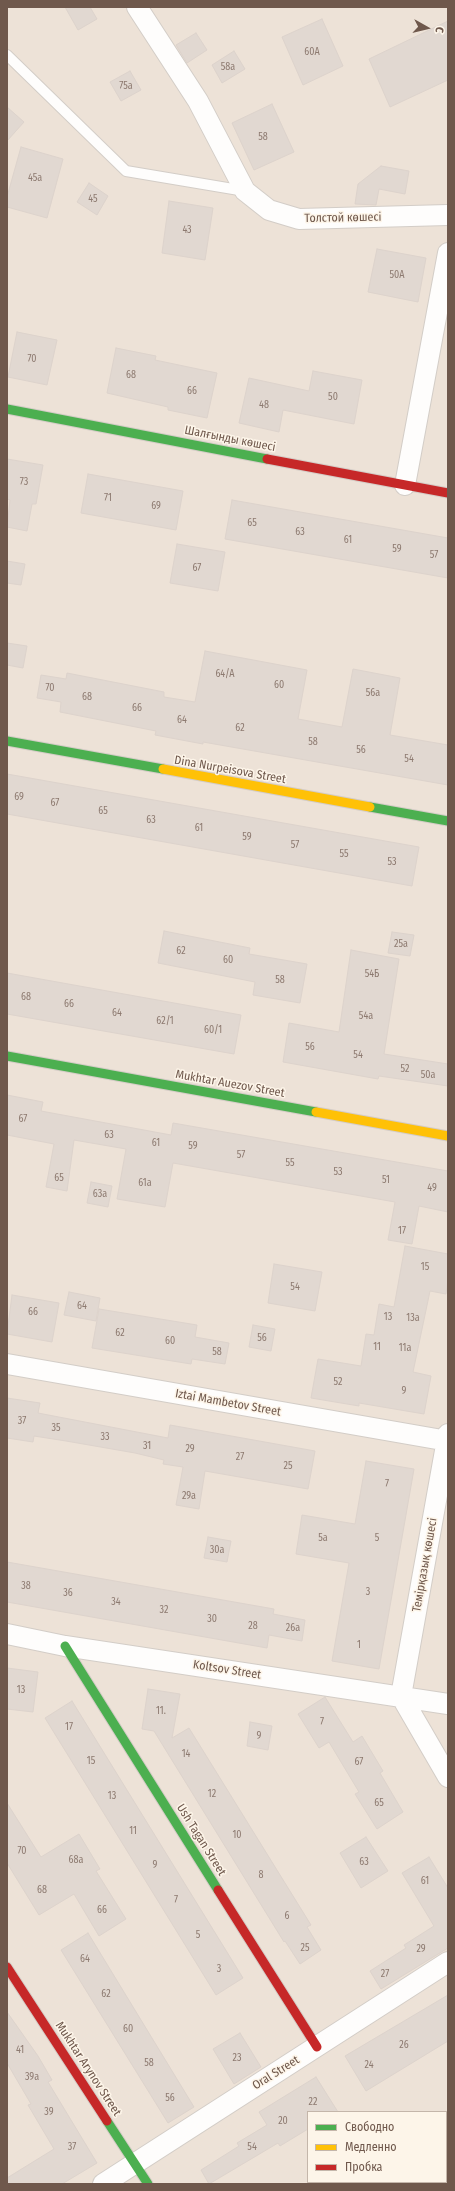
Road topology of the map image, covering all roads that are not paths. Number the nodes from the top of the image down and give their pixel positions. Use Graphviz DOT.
graph roads {
  1 [pos="137,7"];
  2 [pos="7,55"];
  3 [pos="245,191"];
  4 [pos="448,215"];
  5 [pos="448,253"];
  6 [pos="7,409"];
  7 [pos="405,485"];
  8 [pos="448,494"];
  9 [pos="7,742"];
  10 [pos="448,821"];
  11 [pos="7,1056"];
  12 [pos="448,1136"];
  13 [pos="7,1364"];
  14 [pos="448,1439"];
  15 [pos="7,1634"];
  16 [pos="65,1646"];
  17 [pos="401,1696"];
  18 [pos="448,1704"];
  19 [pos="448,1777"];
  20 [pos="448,1962"];
  21 [pos="7,1967"];
  22 [pos="317,2047"];
  23 [pos="135,2163"];
  24 [pos="103,2184"];
  25 [pos="148,2184"];
  1 -- 3 [label="street"];
  2 -- 3 [label="lane"];
  3 -- 4 [label="street, Толстой көшесі"];
  5 -- 7 [label="street"];
  6 -- 7 [label="street, Шалғынды көшесі"];
  7 -- 8 [label="street, Шалғынды көшесі"];
  9 -- 10 [label="street, Dina Nurpeisova Street"];
  11 -- 12 [label="street, Mukhtar Auezov Street"];
  13 -- 14 [label="street, Iztai Mambetov Street"];
  14 -- 17 [label="street, Темірқазық көшесі"];
  15 -- 16 [label="street, Koltsov Street"];
  16 -- 17 [label="street, Koltsov Street"];
  16 -- 22 [label="street, Ush Tagan Street"];
  17 -- 18 [label="street, Koltsov Street"];
  17 -- 19 [label="street"];
  20 -- 22 [label="street, Oral Street"];
  21 -- 23 [label="street, Mukhtar Arynov Street"];
  22 -- 23 [label="street, Oral Street"];
  23 -- 24 [label="street, Oral Street"];
  23 -- 25 [label="street, Mukhtar Arynov Street"];
}
